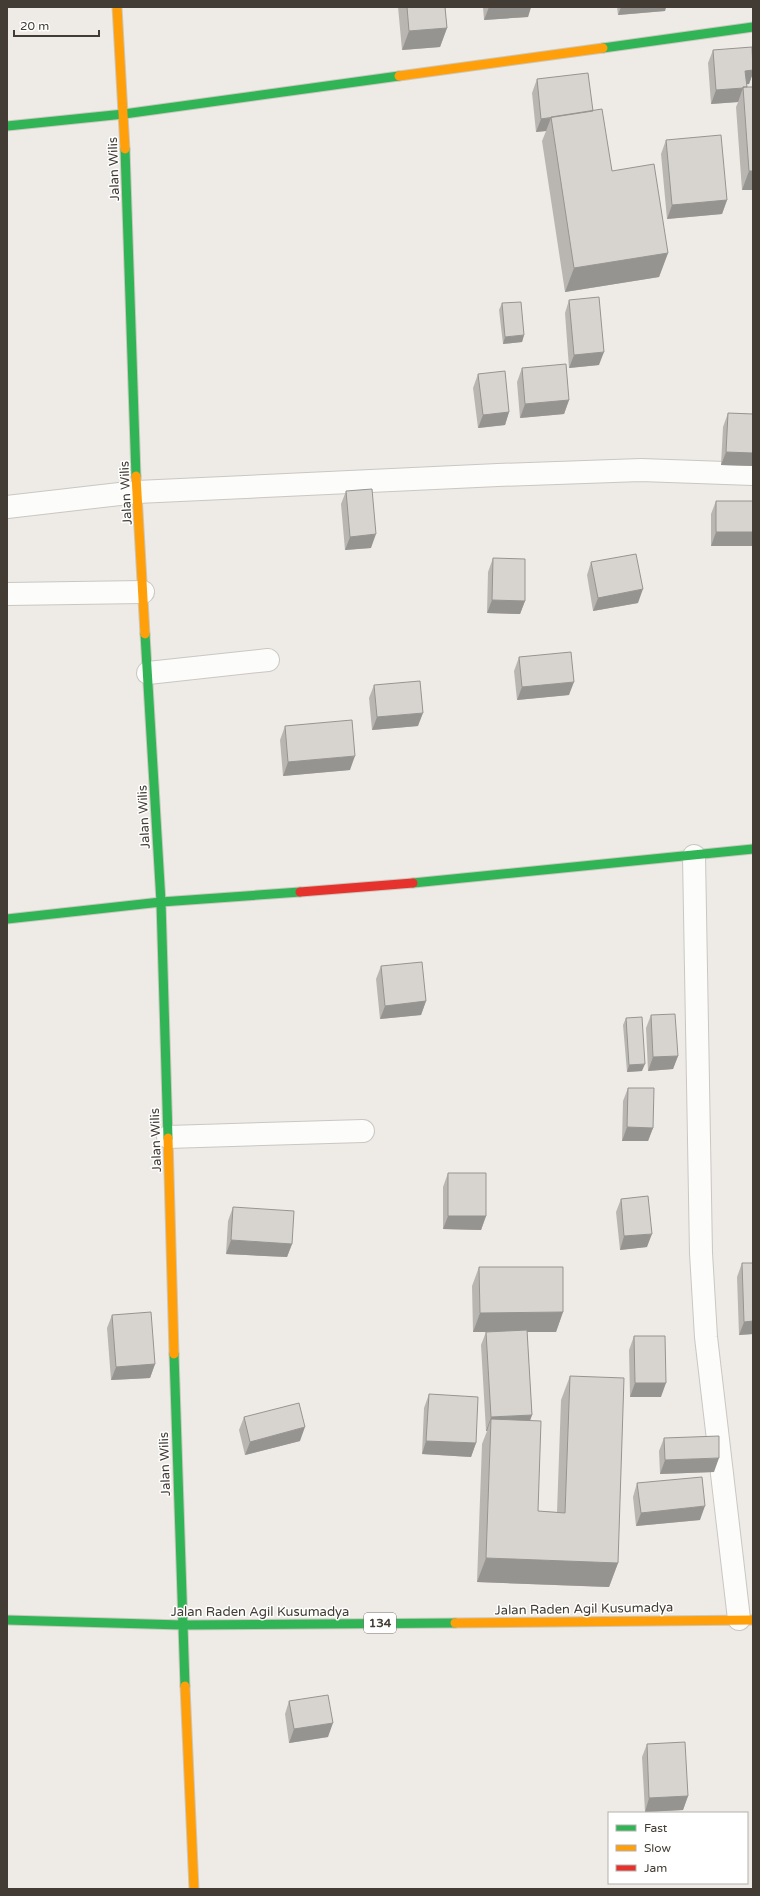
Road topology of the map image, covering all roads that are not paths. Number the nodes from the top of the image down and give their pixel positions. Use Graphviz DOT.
graph roads {
  1 [pos="117,7"];
  2 [pos="753,27"];
  3 [pos="124,114"];
  4 [pos="7,126"];
  5 [pos="753,474"];
  6 [pos="137,492"];
  7 [pos="7,508"];
  8 [pos="143,592"];
  9 [pos="7,594"];
  10 [pos="268,660"];
  11 [pos="148,673"];
  12 [pos="753,849"];
  13 [pos="694,856"];
  14 [pos="160,902"];
  15 [pos="7,918"];
  16 [pos="363,1131"];
  17 [pos="168,1137"];
  18 [pos="7,1620"];
  19 [pos="746,1620"];
  20 [pos="182,1625"];
  21 [pos="194,1889"];
  1 -- 3 [label="main road, Jalan Wilis"];
  2 -- 3 [label="main road"];
  3 -- 4 [label="main road"];
  3 -- 6 [label="main road, Jalan Wilis"];
  5 -- 6 [label="street"];
  6 -- 7 [label="street"];
  6 -- 8 [label="main road, Jalan Wilis"];
  8 -- 9 [label="street"];
  8 -- 11 [label="main road, Jalan Wilis"];
  10 -- 11 [label="street"];
  11 -- 14 [label="main road, Jalan Wilis"];
  12 -- 13 [label="main road"];
  13 -- 14 [label="main road"];
  13 -- 19 [label="street"];
  14 -- 15 [label="main road"];
  14 -- 17 [label="main road, Jalan Wilis"];
  16 -- 17 [label="street"];
  17 -- 20 [label="main road, Jalan Wilis"];
  18 -- 20 [label="main road, Jalan Raden Agil Kusumadya / 134"];
  19 -- 20 [label="main road, Jalan Raden Agil Kusumadya / 134"];
  20 -- 21 [label="main road, Jalan Wilis"];
}
